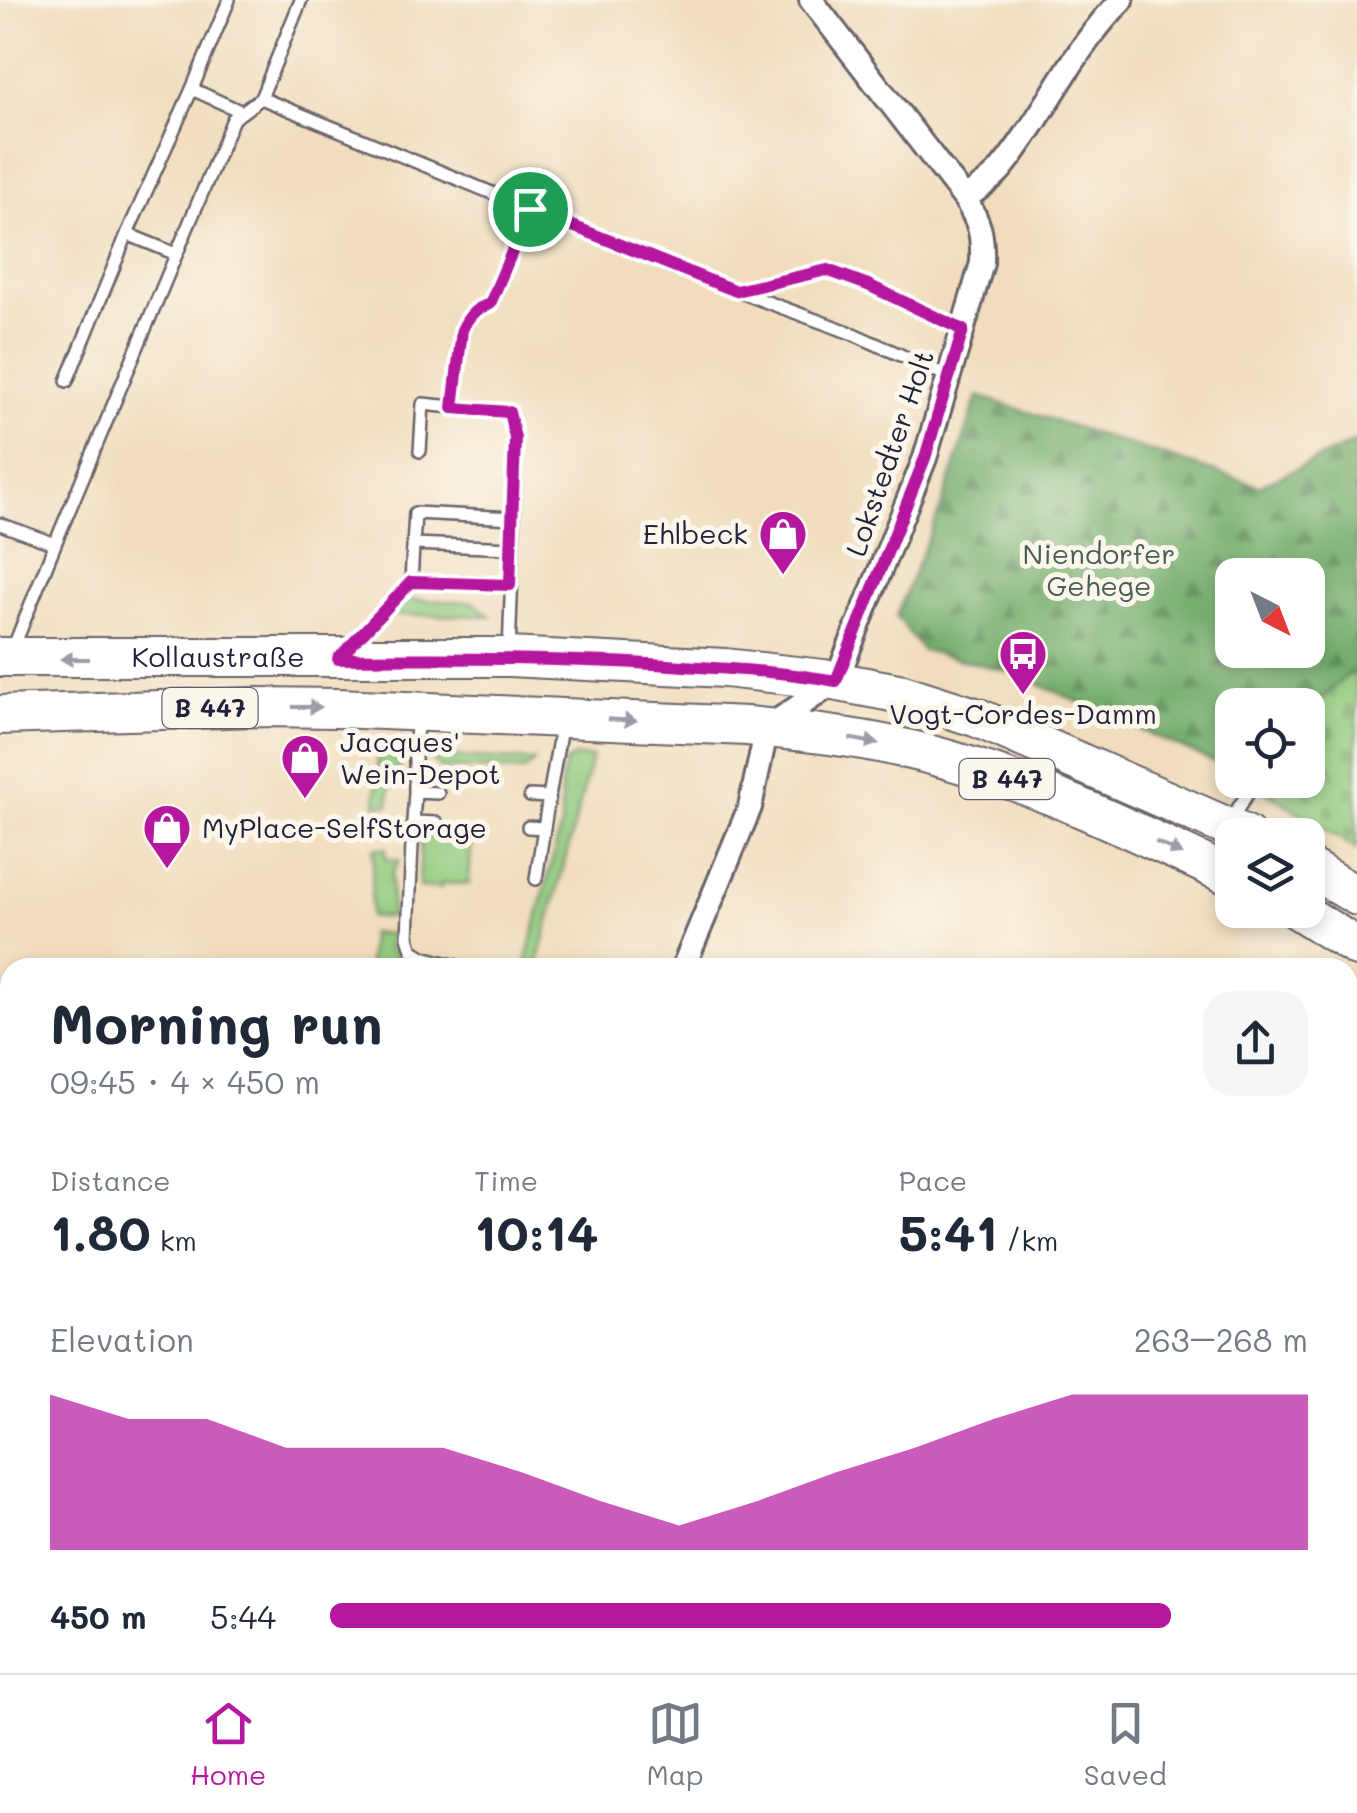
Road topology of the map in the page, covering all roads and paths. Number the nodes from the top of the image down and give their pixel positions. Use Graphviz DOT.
graph roads {
  1 [pos="229,0"];
  2 [pos="301,0"];
  3 [pos="810,0"];
  4 [pos="1122,0"];
  5 [pos="192,89"];
  6 [pos="261,98"];
  7 [pos="242,112"];
  8 [pos="965,199"];
  9 [pos="530,209"];
  10 [pos="126,234"];
  11 [pos="176,254"];
  12 [pos="736,291"];
  13 [pos="963,330"];
  14 [pos="950,377"];
  15 [pos="67,380"];
  16 [pos="453,408"];
  17 [pos="420,450"];
  18 [pos="417,498"];
  19 [pos="415,514"];
  20 [pos="514,518"];
  21 [pos="0,524"];
  22 [pos="55,544"];
  23 [pos="413,544"];
  24 [pos="512,548"];
  25 [pos="411,582"];
  26 [pos="510,585"];
  27 [pos="508,657"];
  28 [pos="5,658"];
  29 [pos="338,659"];
  30 [pos="836,681"];
  31 [pos="419,712"];
  32 [pos="0,715"];
  33 [pos="562,717"];
  34 [pos="767,728"];
  35 [pos="414,792"];
  36 [pos="438,793"];
  37 [pos="530,796"];
  38 [pos="549,797"];
  39 [pos="1215,821"];
  40 [pos="414,822"];
  41 [pos="437,823"];
  42 [pos="528,827"];
  43 [pos="544,828"];
  44 [pos="1215,869"];
  45 [pos="1325,877"];
  46 [pos="536,879"];
  47 [pos="1357,896"];
  48 [pos="1325,927"];
  49 [pos="1357,947"];
  50 [pos="427,958"];
  51 [pos="686,958"];
  1 -- 5 [label="lane"];
  2 -- 6 [label="lane"];
  3 -- 8 [label="street, Lokstedter Holt"];
  4 -- 8 [label="street"];
  5 -- 7 [label="lane"];
  5 -- 10 [label="lane"];
  6 -- 7 [label="lane"];
  6 -- 9 [label="lane"];
  7 -- 11 [label="lane"];
  8 -- 13 [label="street, Lokstedter Holt"];
  9 -- 12 [label="lane"];
  9 -- 16 [label="lane"];
  10 -- 11 [label="lane"];
  10 -- 15 [label="lane"];
  11 -- 22 [label="lane"];
  12 -- 13 [label="lane"];
  12 -- 14 [label="lane"];
  13 -- 14 [label="street, Lokstedter Holt"];
  14 -- 30 [label="street, Lokstedter Holt"];
  16 -- 17 [label="lane"];
  16 -- 20 [label="lane"];
  18 -- 19 [label="lane"];
  19 -- 20 [label="lane"];
  19 -- 23 [label="lane"];
  20 -- 24 [label="lane"];
  21 -- 22 [label="lane"];
  22 -- 28 [label="lane"];
  23 -- 24 [label="lane"];
  23 -- 25 [label="lane"];
  24 -- 26 [label="lane"];
  25 -- 26 [label="lane"];
  25 -- 29 [label="lane"];
  26 -- 27 [label="lane"];
  27 -- 29 [label="main road, Kollaustraße / B 447"];
  27 -- 30 [label="main road, Kollaustraße / B 447"];
  29 -- 28 [label="main road, Kollaustraße / B 447, one-way"];
  30 -- 34 [label="street"];
  30 -- 39 [label="main road, Kollaustraße / B 447"];
  32 -- 31 [label="main road, Kollaustraße / B 447, one-way"];
  31 -- 33 [label="main road, Kollaustraße / B 447"];
  31 -- 35 [label="lane"];
  33 -- 34 [label="main road, Kollaustraße / B 447, one-way"];
  33 -- 38 [label="lane"];
  34 -- 44 [label="main road, Kollaustraße / B 447, one-way"];
  34 -- 51 [label="street"];
  35 -- 36 [label="lane"];
  35 -- 40 [label="lane"];
  37 -- 38 [label="lane"];
  38 -- 43 [label="lane"];
  40 -- 41 [label="lane"];
  40 -- 50 [label="lane"];
  42 -- 43 [label="lane"];
  43 -- 46 [label="lane"];
  45 -- 47 [label="main road"];
  48 -- 49 [label="main road"];
}
